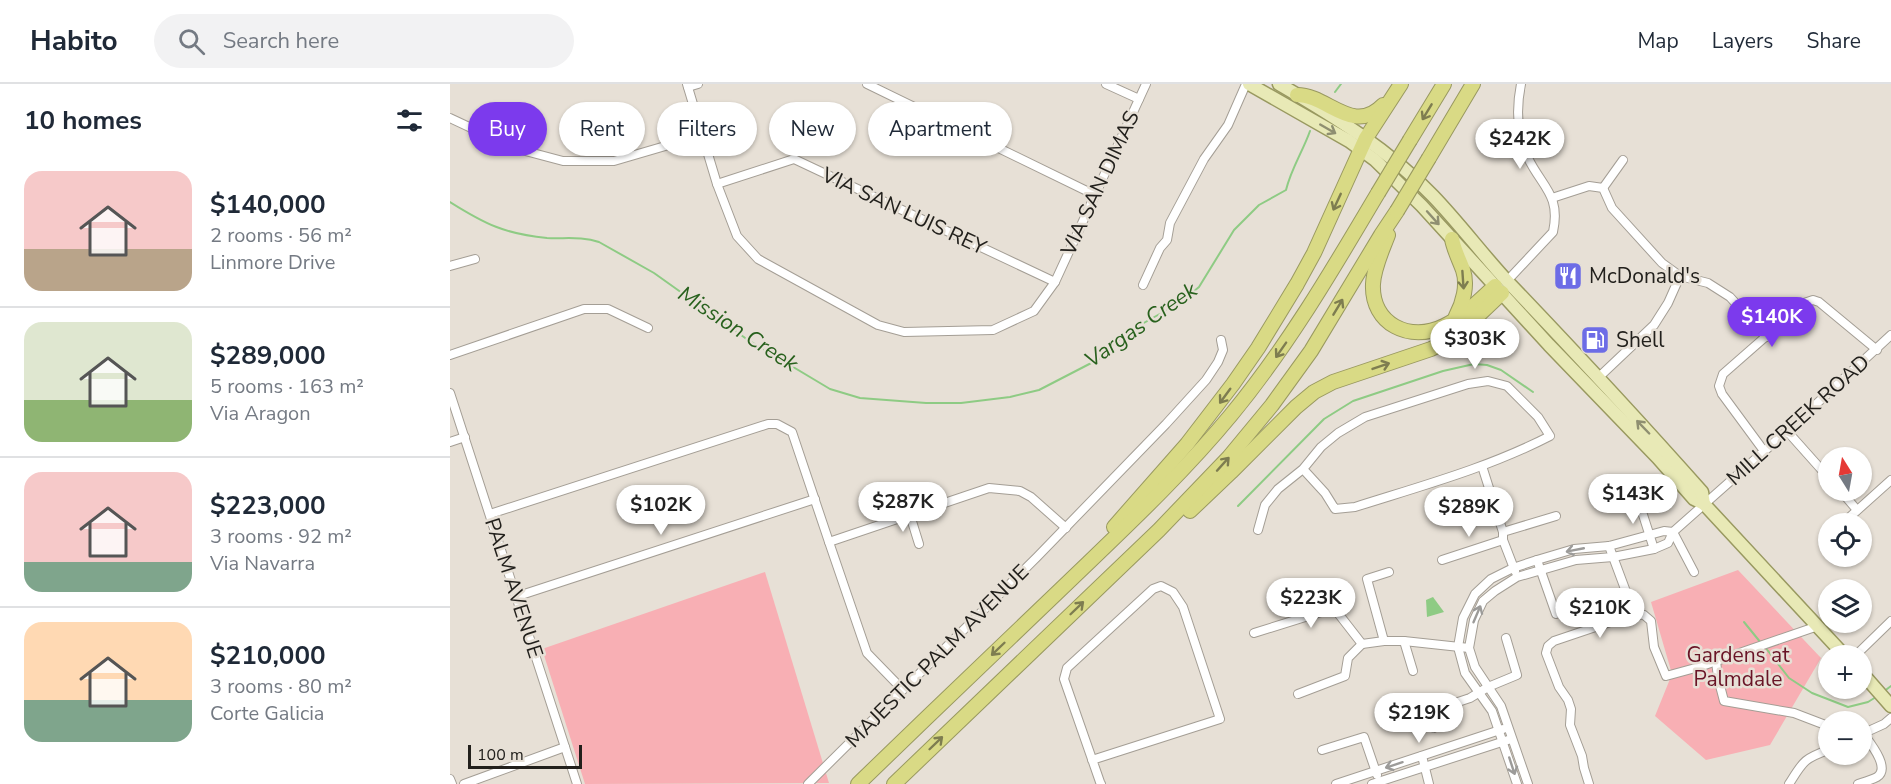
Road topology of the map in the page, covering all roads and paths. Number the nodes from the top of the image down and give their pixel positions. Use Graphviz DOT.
graph roads {
  1 [pos="698,84"];
  2 [pos="867,84"];
  3 [pos="1106,84"];
  4 [pos="1146,84"];
  5 [pos="1247,84"];
  6 [pos="1279,84"];
  7 [pos="1444,84"];
  8 [pos="1473,84"];
  9 [pos="1521,84"];
  10 [pos="687,86"];
  11 [pos="1399,87"];
  12 [pos="1298,95"];
  13 [pos="1139,99"];
  14 [pos="692,102"];
  15 [pos="450,118"];
  16 [pos="1363,143"];
  17 [pos="657,148"];
  18 [pos="709,156"];
  19 [pos="1623,160"];
  20 [pos="717,184"];
  21 [pos="1603,188"];
  22 [pos="1095,195"];
  23 [pos="1552,198"];
  24 [pos="1397,211"];
  25 [pos="1452,239"];
  26 [pos="475,260"];
  27 [pos="450,266"];
  28 [pos="1680,276"];
  29 [pos="1055,282"];
  30 [pos="1143,285"];
  31 [pos="1501,286"];
  32 [pos="1453,321"];
  33 [pos="648,328"];
  34 [pos="1891,335"];
  35 [pos="1766,337"];
  36 [pos="1221,340"];
  37 [pos="1877,350"];
  38 [pos="450,355"];
  39 [pos="1599,377"];
  40 [pos="450,393"];
  41 [pos="1787,431"];
  42 [pos="465,438"];
  43 [pos="450,442"];
  44 [pos="1764,451"];
  45 [pos="1482,466"];
  46 [pos="1818,466"];
  47 [pos="1303,469"];
  48 [pos="1891,480"];
  49 [pos="1636,493"];
  50 [pos="815,499"];
  51 [pos="1849,501"];
  52 [pos="1704,504"];
  53 [pos="1857,510"];
  54 [pos="1854,513"];
  55 [pos="490,514"];
  56 [pos="910,515"];
  57 [pos="1556,516"];
  58 [pos="1066,528"];
  59 [pos="1258,530"];
  60 [pos="1673,532"];
  61 [pos="1503,536"];
  62 [pos="1650,536"];
  63 [pos="829,542"];
  64 [pos="920,544"];
  65 [pos="1609,546"];
  66 [pos="1654,549"];
  67 [pos="1613,557"];
  68 [pos="1442,560"];
  69 [pos="1537,560"];
  70 [pos="1123,565"];
  71 [pos="1514,568"];
  72 [pos="1540,571"];
  73 [pos="1389,572"];
  74 [pos="1694,572"];
  75 [pos="1517,578"];
  76 [pos="515,597"];
  77 [pos="1628,597"];
  78 [pos="1040,609"];
  79 [pos="1556,614"];
  80 [pos="1891,621"];
  81 [pos="1818,626"];
  82 [pos="1254,633"];
  83 [pos="1824,633"];
  84 [pos="1506,638"];
  85 [pos="1404,640"];
  86 [pos="1384,641"];
  87 [pos="1362,644"];
  88 [pos="1835,645"];
  89 [pos="1866,645"];
  90 [pos="1458,647"];
  91 [pos="1469,648"];
  92 [pos="1716,661"];
  93 [pos="1413,671"];
  94 [pos="1872,684"];
  95 [pos="1488,687"];
  96 [pos="902,689"];
  97 [pos="1480,693"];
  98 [pos="1298,694"];
  99 [pos="1889,704"];
  100 [pos="1891,718"];
  101 [pos="1818,722"];
  102 [pos="1510,727"];
  103 [pos="1434,728"];
  104 [pos="1872,729"];
  105 [pos="1500,730"];
  106 [pos="1513,738"];
  107 [pos="1504,742"];
  108 [pos="565,747"];
  109 [pos="1872,749"];
  110 [pos="1322,750"];
  111 [pos="1818,754"];
  112 [pos="1422,756"];
  113 [pos="1092,760"];
  114 [pos="1425,767"];
  115 [pos="1376,771"];
  116 [pos="450,779"];
  117 [pos="1376,783"];
  118 [pos="1792,783"];
  119 [pos="452,784"];
  120 [pos="464,784"];
  121 [pos="577,784"];
  122 [pos="808,784"];
  123 [pos="858,784"];
  124 [pos="894,784"];
  125 [pos="1101,784"];
  126 [pos="1336,784"];
  127 [pos="1429,784"];
  128 [pos="1517,784"];
  129 [pos="1528,784"];
  130 [pos="1589,784"];
  131 [pos="1858,784"];
  1 -- 10 [label="street"];
  2 -- 22 [label="street"];
  3 -- 13 [label="street"];
  4 -- 13 [label="street, VIA SAN DIMAS"];
  5 -- 16 [label="main road, one-way"];
  5 -- 30 [label="street"];
  6 -- 12 [label="main road"];
  7 -- 78 [label="highway, one-way, bridge"];
  8 -- 24 [label="highway, bridge"];
  9 -- 23 [label="street"];
  10 -- 14 [label="street, VIA SAN DIMAS"];
  11 -- 12 [label="highway"];
  11 -- 16 [label="highway"];
  12 -- 16 [label="main road"];
  13 -- 22 [label="street, VIA SAN DIMAS"];
  15 -- 17 [label="street"];
  16 -- 25 [label="main road, one-way"];
  16 -- 31 [label="main road"];
  16 -- 78 [label="highway, one-way"];
  18 -- 20 [label="street, VIA SAN DIMAS"];
  19 -- 21 [label="street"];
  20 -- 29 [label="street, VIA SAN LUIS REY"];
  20 -- 29 [label="street, VIA SAN DIMAS"];
  21 -- 23 [label="street"];
  21 -- 28 [label="street"];
  22 -- 29 [label="street, VIA SAN DIMAS"];
  23 -- 31 [label="street"];
  24 -- 32 [label="highway"];
  70 -- 24 [label="highway, one-way"];
  25 -- 31 [label="main road"];
  25 -- 32 [label="highway, one-way"];
  26 -- 27 [label="street"];
  28 -- 35 [label="street"];
  28 -- 39 [label="street"];
  31 -- 32 [label="highway"];
  31 -- 39 [label="main road"];
  31 -- 52 [label="main road"];
  70 -- 31 [label="highway, one-way"];
  33 -- 38 [label="street"];
  34 -- 37 [label="street, MILL CREEK ROAD"];
  35 -- 37 [label="street"];
  35 -- 44 [label="street"];
  36 -- 58 [label="street, MAJESTIC PALM AVENUE"];
  37 -- 41 [label="street, MILL CREEK ROAD"];
  52 -- 39 [label="main road, one-way"];
  40 -- 42 [label="street, PALM AVENUE"];
  41 -- 44 [label="street, MILL CREEK ROAD"];
  41 -- 46 [label="street"];
  42 -- 43 [label="street"];
  42 -- 55 [label="street, PALM AVENUE"];
  44 -- 52 [label="street, MILL CREEK ROAD"];
  45 -- 47 [label="street"];
  45 -- 47 [label="street"];
  45 -- 61 [label="street"];
  47 -- 59 [label="street"];
  48 -- 53 [label="street"];
  49 -- 62 [label="street"];
  50 -- 55 [label="street"];
  50 -- 63 [label="street"];
  50 -- 76 [label="street"];
  51 -- 53 [label="street"];
  52 -- 60 [label="street, MILL CREEK ROAD"];
  52 -- 81 [label="main road"];
  53 -- 54 [label="street"];
  55 -- 76 [label="street, PALM AVENUE"];
  56 -- 58 [label="street"];
  56 -- 63 [label="street"];
  56 -- 64 [label="street"];
  57 -- 61 [label="street"];
  58 -- 96 [label="street, MAJESTIC PALM AVENUE"];
  60 -- 62 [label="street"];
  60 -- 66 [label="street, MILL CREEK ROAD"];
  60 -- 74 [label="street"];
  61 -- 68 [label="street"];
  61 -- 71 [label="street"];
  62 -- 65 [label="street"];
  62 -- 66 [label="street"];
  63 -- 96 [label="street"];
  65 -- 67 [label="street"];
  65 -- 69 [label="street, one-way"];
  66 -- 67 [label="street"];
  67 -- 72 [label="street"];
  67 -- 77 [label="street"];
  69 -- 71 [label="street"];
  69 -- 72 [label="street"];
  124 -- 70 [label="highway, one-way"];
  71 -- 75 [label="street"];
  71 -- 90 [label="street"];
  72 -- 75 [label="street"];
  72 -- 79 [label="street"];
  73 -- 86 [label="street"];
  91 -- 75 [label="street, one-way"];
  76 -- 108 [label="street, PALM AVENUE"];
  78 -- 123 [label="highway, one-way"];
  80 -- 89 [label="street"];
  81 -- 92 [label="street"];
  82 -- 87 [label="street"];
  83 -- 88 [label="main road"];
  84 -- 95 [label="street"];
  85 -- 86 [label="street"];
  85 -- 90 [label="street"];
  85 -- 93 [label="street"];
  86 -- 87 [label="street"];
  87 -- 98 [label="street"];
  90 -- 91 [label="street"];
  90 -- 97 [label="street"];
  91 -- 95 [label="street"];
  92 -- 101 [label="street"];
  92 -- 130 [label="street"];
  94 -- 99 [label="main road"];
  95 -- 97 [label="street"];
  95 -- 102 [label="street"];
  96 -- 122 [label="street, MAJESTIC PALM AVENUE"];
  97 -- 103 [label="street"];
  97 -- 105 [label="street"];
  100 -- 104 [label="street"];
  102 -- 105 [label="street"];
  102 -- 106 [label="street"];
  105 -- 107 [label="street"];
  105 -- 112 [label="street"];
  106 -- 107 [label="street"];
  106 -- 129 [label="street"];
  107 -- 114 [label="street"];
  107 -- 128 [label="street, one-way"];
  108 -- 120 [label="street"];
  108 -- 121 [label="street, PALM AVENUE"];
  109 -- 131 [label="street"];
  110 -- 115 [label="street"];
  111 -- 118 [label="street"];
  112 -- 114 [label="street"];
  112 -- 115 [label="street, one-way"];
  113 -- 113 [label="street"];
  113 -- 125 [label="street"];
  114 -- 117 [label="street"];
  114 -- 127 [label="street"];
  115 -- 117 [label="street"];
  115 -- 126 [label="street"];
  116 -- 119 [label="street"];
}
